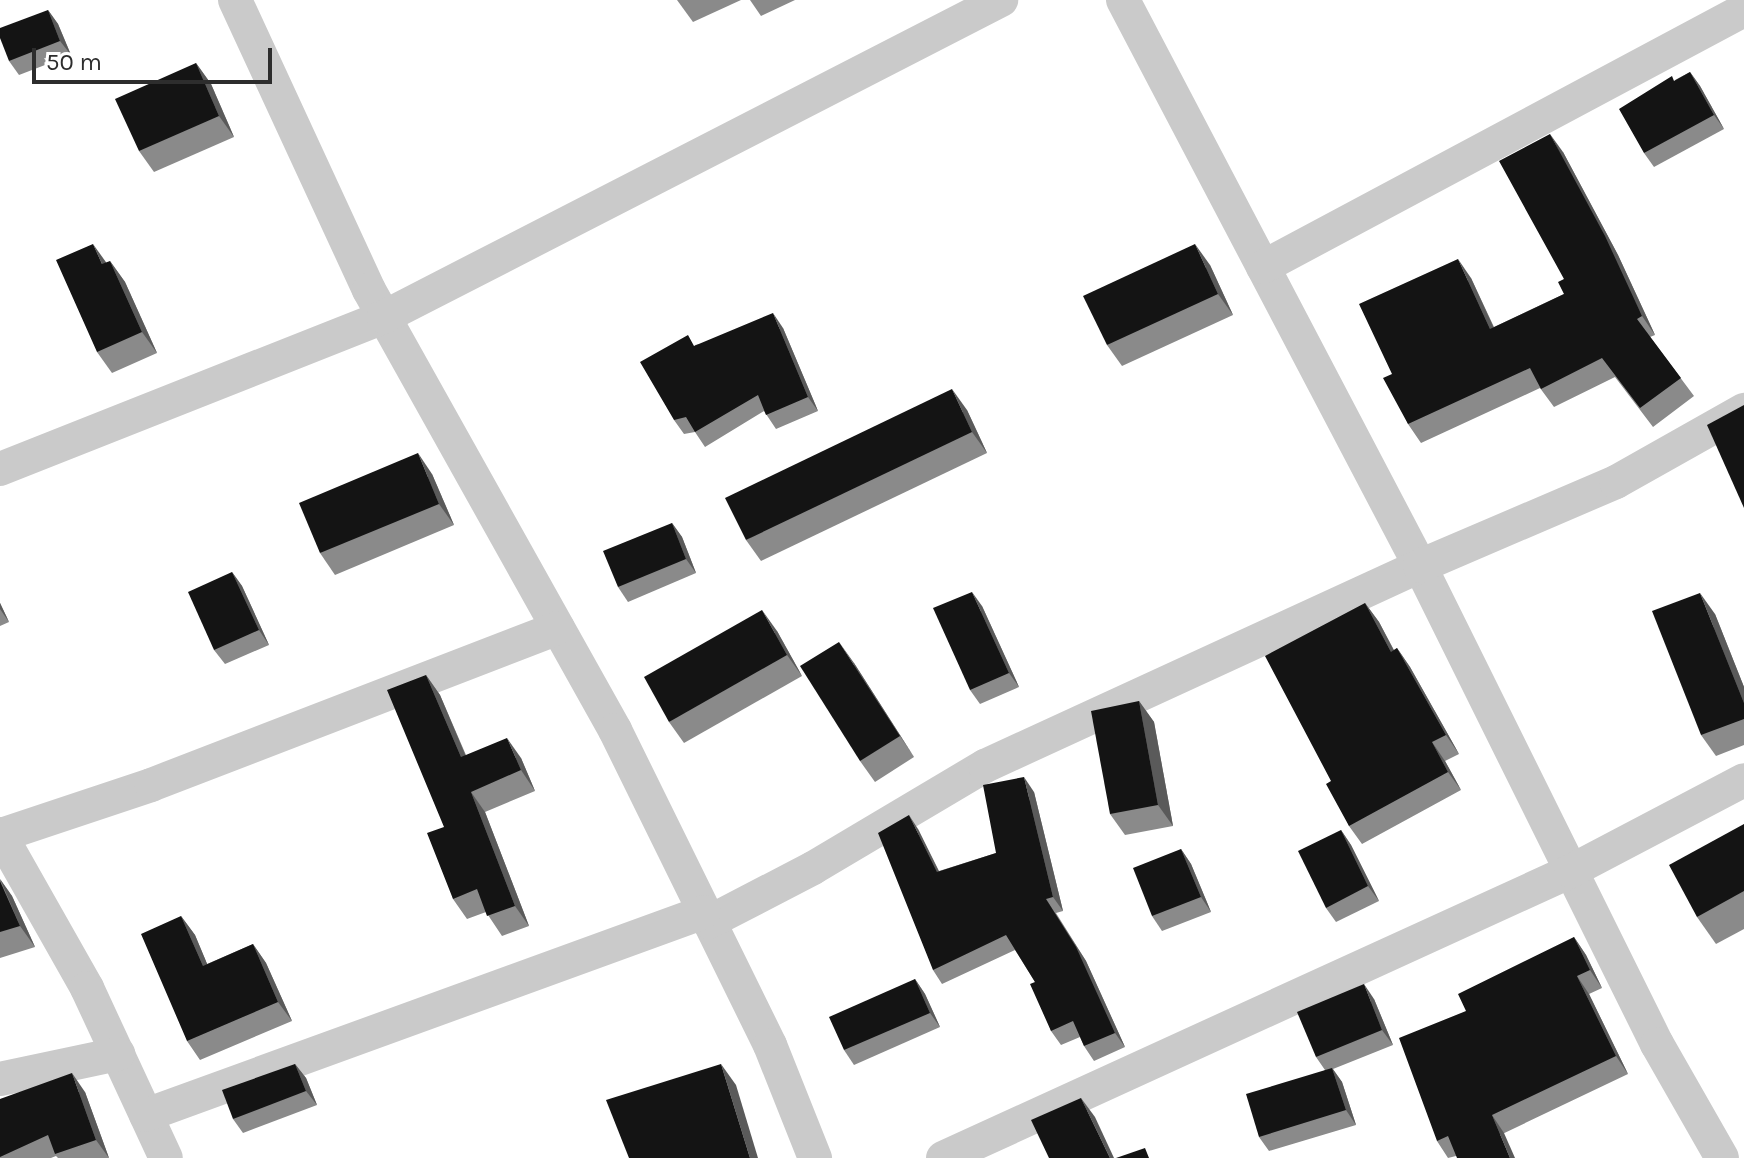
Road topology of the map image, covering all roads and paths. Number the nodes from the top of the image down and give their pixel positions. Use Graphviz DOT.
graph roads {
  1 [pos="235,0"];
  2 [pos="1001,0"];
  3 [pos="1123,0"];
  4 [pos="1744,10"];
  5 [pos="1263,267"];
  6 [pos="384,317"];
  7 [pos="1744,410"];
  8 [pos="0,469"];
  9 [pos="1420,566"];
  10 [pos="558,628"];
  11 [pos="1744,780"];
  12 [pos="0,834"];
  13 [pos="1571,871"];
  14 [pos="707,917"];
  15 [pos="118,1054"];
  16 [pos="0,1079"];
  17 [pos="146,1115"];
  18 [pos="166,1158"];
  19 [pos="815,1158"];
  20 [pos="943,1158"];
  21 [pos="1722,1158"];
  1 -- 6 [label="street"];
  2 -- 6 [label="street"];
  3 -- 5 [label="street"];
  4 -- 5 [label="street"];
  5 -- 9 [label="street"];
  6 -- 8 [label="street"];
  6 -- 10 [label="street"];
  7 -- 9 [label="street"];
  9 -- 13 [label="street"];
  9 -- 14 [label="street"];
  10 -- 12 [label="street"];
  10 -- 14 [label="street"];
  11 -- 13 [label="street"];
  12 -- 15 [label="street"];
  13 -- 20 [label="street"];
  13 -- 21 [label="street"];
  14 -- 17 [label="street"];
  14 -- 19 [label="street"];
  15 -- 16 [label="street"];
  15 -- 17 [label="street"];
  17 -- 18 [label="street"];
}
